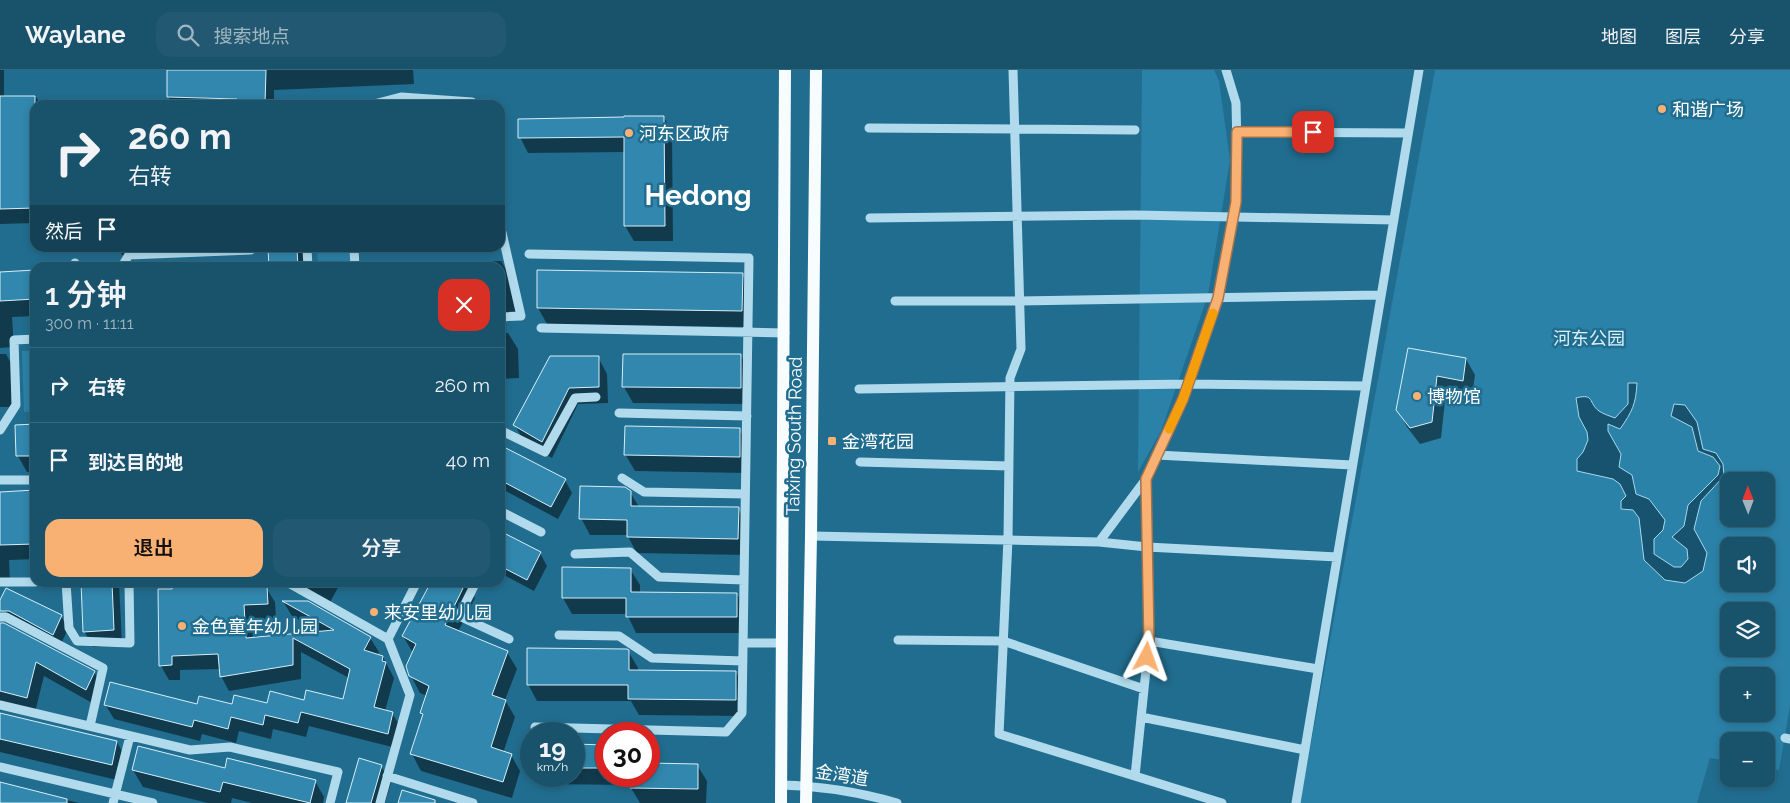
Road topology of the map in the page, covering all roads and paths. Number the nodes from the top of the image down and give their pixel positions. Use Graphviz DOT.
graph roads {
  1 [pos="785,70"];
  2 [pos="816,70"];
  3 [pos="1014,70"];
  4 [pos="1226,70"];
  5 [pos="1419,70"];
  6 [pos="389,100"];
  7 [pos="456,100"];
  8 [pos="870,128"];
  9 [pos="1015,129"];
  10 [pos="1135,130"];
  11 [pos="1237,132"];
  12 [pos="1408,133"];
  13 [pos="1017,217"];
  14 [pos="870,218"];
  15 [pos="1233,218"];
  16 [pos="1394,220"];
  17 [pos="505,247"];
  18 [pos="529,254"];
  19 [pos="1381,295"];
  20 [pos="1218,298"];
  21 [pos="895,301"];
  22 [pos="1019,301"];
  23 [pos="505,317"];
  24 [pos="541,328"];
  25 [pos="748,333"];
  26 [pos="785,333"];
  27 [pos="30,339"];
  28 [pos="1188,384"];
  29 [pos="1366,386"];
  30 [pos="1010,388"];
  31 [pos="859,389"];
  32 [pos="596,397"];
  33 [pos="619,413"];
  34 [pos="747,416"];
  35 [pos="0,430"];
  36 [pos="505,432"];
  37 [pos="1157,455"];
  38 [pos="860,462"];
  39 [pos="1352,465"];
  40 [pos="1009,466"];
  41 [pos="622,478"];
  42 [pos="1146,479"];
  43 [pos="0,480"];
  44 [pos="30,480"];
  45 [pos="745,494"];
  46 [pos="505,514"];
  47 [pos="541,532"];
  48 [pos="811,536"];
  49 [pos="1008,539"];
  50 [pos="1099,542"];
  51 [pos="1147,547"];
  52 [pos="575,554"];
  53 [pos="1337,557"];
  54 [pos="744,580"];
  55 [pos="0,582"];
  56 [pos="30,582"];
  57 [pos="66,587"];
  58 [pos="129,587"];
  59 [pos="296,587"];
  60 [pos="414,587"];
  61 [pos="474,587"];
  62 [pos="0,617"];
  63 [pos="559,634"];
  64 [pos="388,639"];
  65 [pos="509,639"];
  66 [pos="898,640"];
  67 [pos="1003,641"];
  68 [pos="1149,641"];
  69 [pos="743,643"];
  70 [pos="781,643"];
  71 [pos="743,661"];
  72 [pos="1318,669"];
  73 [pos="1144,689"];
  74 [pos="0,705"];
  75 [pos="1141,717"];
  76 [pos="90,726"];
  77 [pos="585,728"];
  78 [pos="130,736"];
  79 [pos="1305,750"];
  80 [pos="0,768"];
  81 [pos="387,776"];
  82 [pos="1135,776"];
  83 [pos="781,784"];
  84 [pos="806,786"];
  85 [pos="114,799"];
  86 [pos="153,803"];
  87 [pos="330,803"];
  88 [pos="380,803"];
  89 [pos="473,803"];
  90 [pos="781,803"];
  91 [pos="806,803"];
  92 [pos="897,803"];
  93 [pos="1222,803"];
  94 [pos="1296,803"];
  1 -- 26 [label="main road, Taixing South Road"];
  2 -- 48 [label="main road, Taixing South Road"];
  3 -- 9 [label="street"];
  4 -- 11 [label="street"];
  5 -- 12 [label="street"];
  6 -- 7 [label="street"];
  8 -- 9 [label="street"];
  9 -- 10 [label="street"];
  9 -- 13 [label="street"];
  11 -- 12 [label="street"];
  11 -- 15 [label="street"];
  12 -- 16 [label="street"];
  13 -- 14 [label="street"];
  13 -- 15 [label="street"];
  13 -- 22 [label="street"];
  15 -- 16 [label="street"];
  15 -- 20 [label="street"];
  16 -- 19 [label="street"];
  17 -- 23 [label="street"];
  18 -- 25 [label="street"];
  19 -- 20 [label="street"];
  19 -- 29 [label="street"];
  20 -- 22 [label="street"];
  20 -- 28 [label="street"];
  21 -- 22 [label="street"];
  22 -- 30 [label="street"];
  24 -- 25 [label="street"];
  25 -- 26 [label="street"];
  25 -- 34 [label="street"];
  26 -- 70 [label="main road, Taixing South Road"];
  27 -- 35 [label="street"];
  28 -- 29 [label="street"];
  28 -- 30 [label="street"];
  28 -- 37 [label="street"];
  29 -- 39 [label="street"];
  30 -- 31 [label="street"];
  30 -- 40 [label="street"];
  32 -- 36 [label="street"];
  33 -- 34 [label="street"];
  34 -- 45 [label="street"];
  37 -- 39 [label="street"];
  37 -- 42 [label="street"];
  38 -- 40 [label="street"];
  39 -- 53 [label="street"];
  40 -- 49 [label="street"];
  41 -- 45 [label="street"];
  42 -- 50 [label="street"];
  42 -- 51 [label="street"];
  43 -- 44 [label="street"];
  45 -- 54 [label="street"];
  46 -- 47 [label="street"];
  48 -- 49 [label="street"];
  48 -- 84 [label="main road, Taixing South Road"];
  49 -- 50 [label="street"];
  49 -- 67 [label="street"];
  50 -- 51 [label="street"];
  51 -- 53 [label="street"];
  51 -- 68 [label="street"];
  52 -- 54 [label="street"];
  53 -- 72 [label="street"];
  54 -- 69 [label="street"];
  55 -- 56 [label="street"];
  57 -- 58 [label="street"];
  59 -- 64 [label="street"];
  60 -- 64 [label="street"];
  61 -- 65 [label="street"];
  62 -- 76 [label="street"];
  63 -- 71 [label="street"];
  64 -- 81 [label="street"];
  66 -- 67 [label="street"];
  67 -- 73 [label="street"];
  67 -- 82 [label="street"];
  68 -- 72 [label="street"];
  68 -- 73 [label="street"];
  69 -- 70 [label="street"];
  69 -- 71 [label="street"];
  70 -- 83 [label="main road, Taixing South Road"];
  71 -- 77 [label="street"];
  72 -- 79 [label="street"];
  73 -- 75 [label="street"];
  74 -- 76 [label="street"];
  75 -- 79 [label="street"];
  75 -- 82 [label="street"];
  76 -- 78 [label="street"];
  78 -- 85 [label="street"];
  78 -- 87 [label="street"];
  79 -- 94 [label="street"];
  80 -- 85 [label="street"];
  81 -- 88 [label="street"];
  81 -- 89 [label="street"];
  82 -- 93 [label="street"];
  83 -- 84 [label="street, 金湾道"];
  83 -- 90 [label="main road, Taixing South Road"];
  84 -- 91 [label="main road, Taixing South Road"];
  84 -- 92 [label="street, 金湾道"];
  85 -- 86 [label="street"];
}
